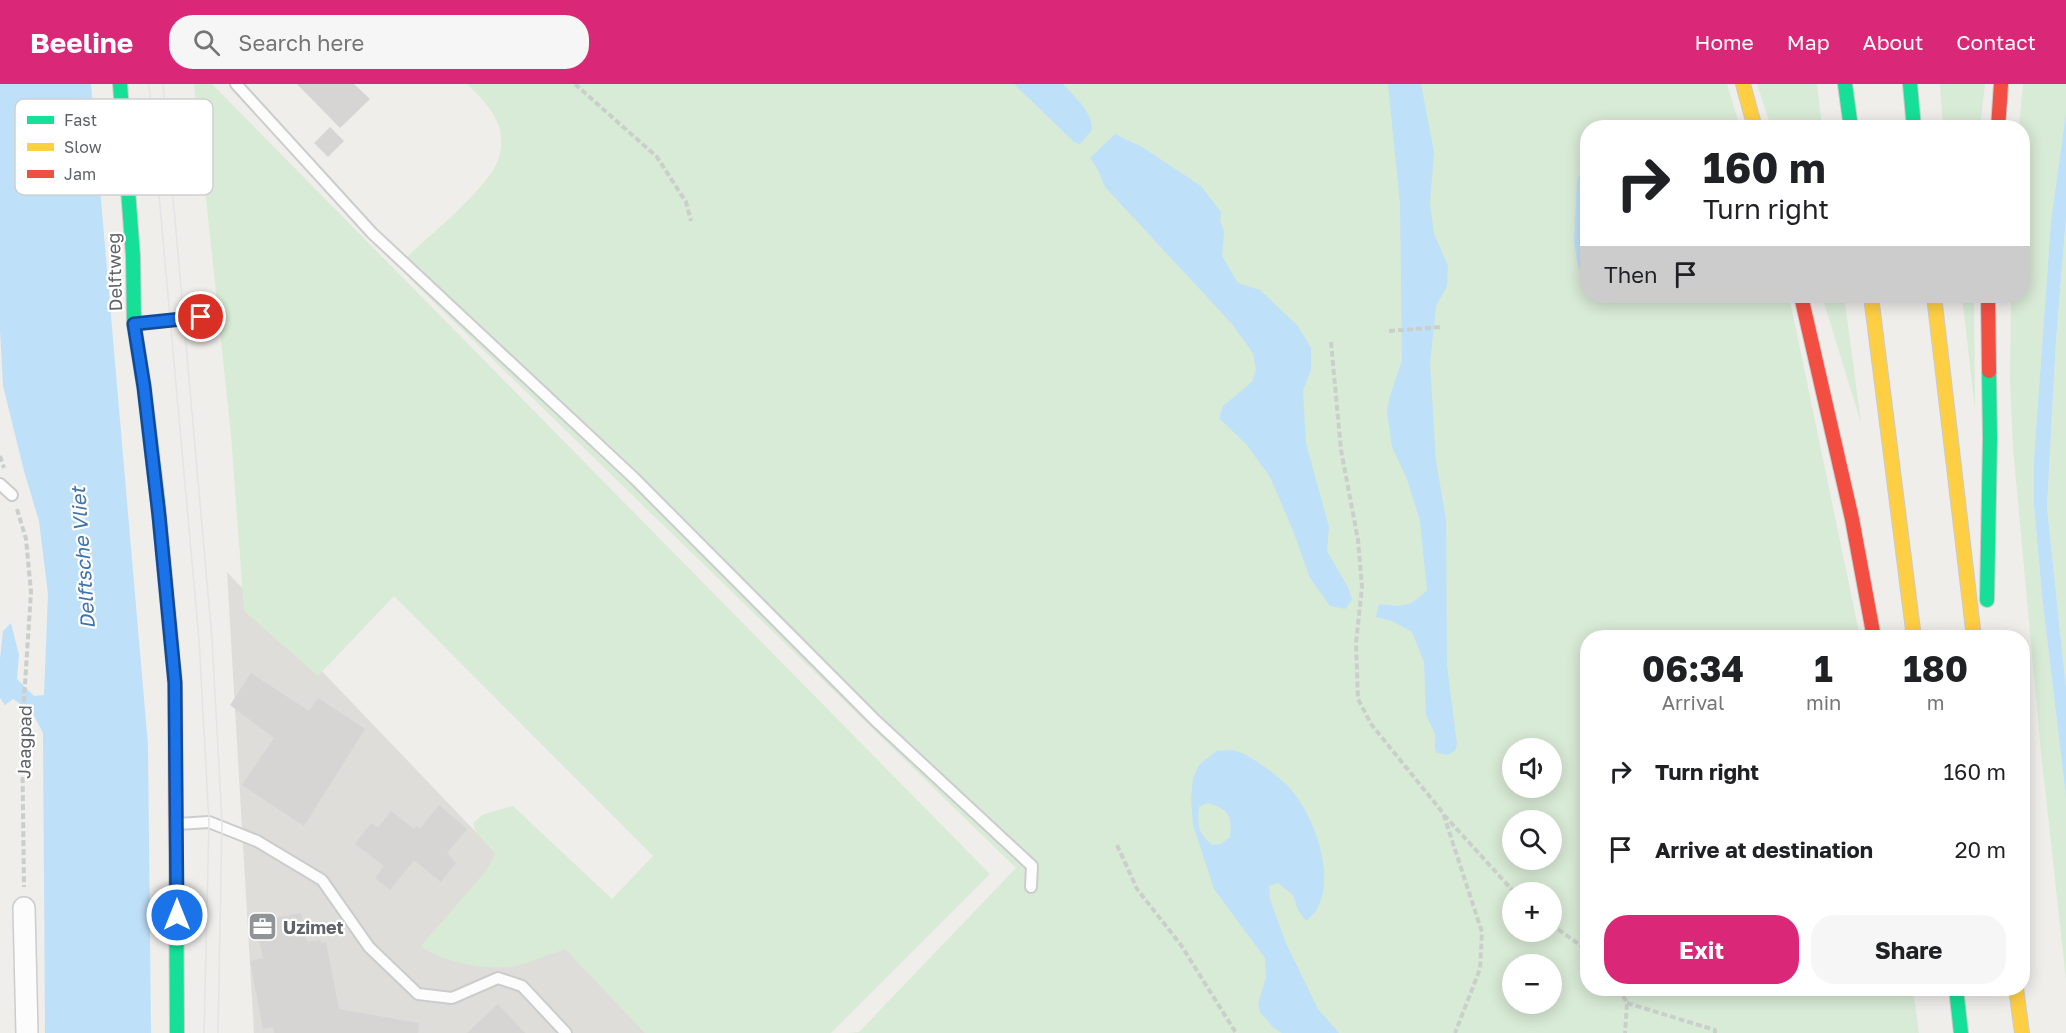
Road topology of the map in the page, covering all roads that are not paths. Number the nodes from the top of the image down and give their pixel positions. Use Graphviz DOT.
graph roads {
  1 [pos="120,84"];
  2 [pos="236,84"];
  3 [pos="1743,84"];
  4 [pos="1845,84"];
  5 [pos="1910,84"];
  6 [pos="2001,84"];
  7 [pos="121,99"];
  8 [pos="1753,120"];
  9 [pos="1850,120"];
  10 [pos="1913,120"];
  11 [pos="1999,120"];
  12 [pos="128,195"];
  13 [pos="1803,303"];
  14 [pos="1872,303"];
  15 [pos="1935,303"];
  16 [pos="1988,303"];
  17 [pos="201,317"];
  18 [pos="134,324"];
  19 [pos="0,484"];
  20 [pos="12,495"];
  21 [pos="1987,626"];
  22 [pos="1873,630"];
  23 [pos="1913,630"];
  24 [pos="1973,630"];
  25 [pos="177,824"];
  26 [pos="1032,887"];
  27 [pos="24,908"];
  28 [pos="1956,996"];
  29 [pos="2017,996"];
  30 [pos="27,1033"];
  31 [pos="177,1033"];
  32 [pos="566,1033"];
  33 [pos="1961,1033"];
  34 [pos="2022,1033"];
  1 -- 7 [label="main road, Delftweg"];
  2 -- 26 [label="lane"];
  3 -- 8 [label="main road"];
  4 -- 9 [label="main road"];
  5 -- 10 [label="main road"];
  6 -- 11 [label="main road"];
  12 -- 18 [label="main road, Delftweg"];
  13 -- 22 [label="main road"];
  14 -- 23 [label="main road"];
  15 -- 24 [label="main road"];
  16 -- 21 [label="main road"];
  17 -- 18 [label="lane"];
  18 -- 25 [label="main road, Delftweg"];
  19 -- 20 [label="lane"];
  25 -- 31 [label="main road, Delftweg"];
  25 -- 32 [label="lane"];
  27 -- 30 [label="street"];
  28 -- 33 [label="main road"];
  29 -- 34 [label="main road"];
}
